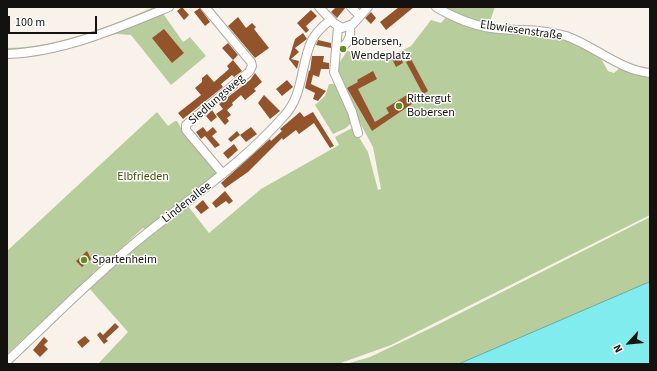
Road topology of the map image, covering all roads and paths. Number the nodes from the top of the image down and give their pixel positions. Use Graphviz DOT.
graph roads {
  1 [pos="169,7"];
  2 [pos="205,7"];
  3 [pos="319,7"];
  4 [pos="351,7"];
  5 [pos="368,7"];
  6 [pos="436,7"];
  7 [pos="360,16"];
  8 [pos="330,20"];
  9 [pos="343,27"];
  10 [pos="337,46"];
  11 [pos="7,54"];
  12 [pos="650,73"];
  13 [pos="358,133"];
  14 [pos="223,174"];
  15 [pos="7,361"];
  1 -- 11 [label="street"];
  2 -- 14 [label="street, Siedlungsweg"];
  3 -- 8 [label="street"];
  4 -- 7 [label="street"];
  5 -- 7 [label="street"];
  6 -- 12 [label="street, Elbwiesenstraße"];
  7 -- 9 [label="street"];
  8 -- 9 [label="street"];
  8 -- 14 [label="street, Lindenallee"];
  9 -- 10 [label="street"];
  9 -- 10 [label="street"];
  10 -- 13 [label="street"];
  14 -- 15 [label="street, Lindenallee"];
}
